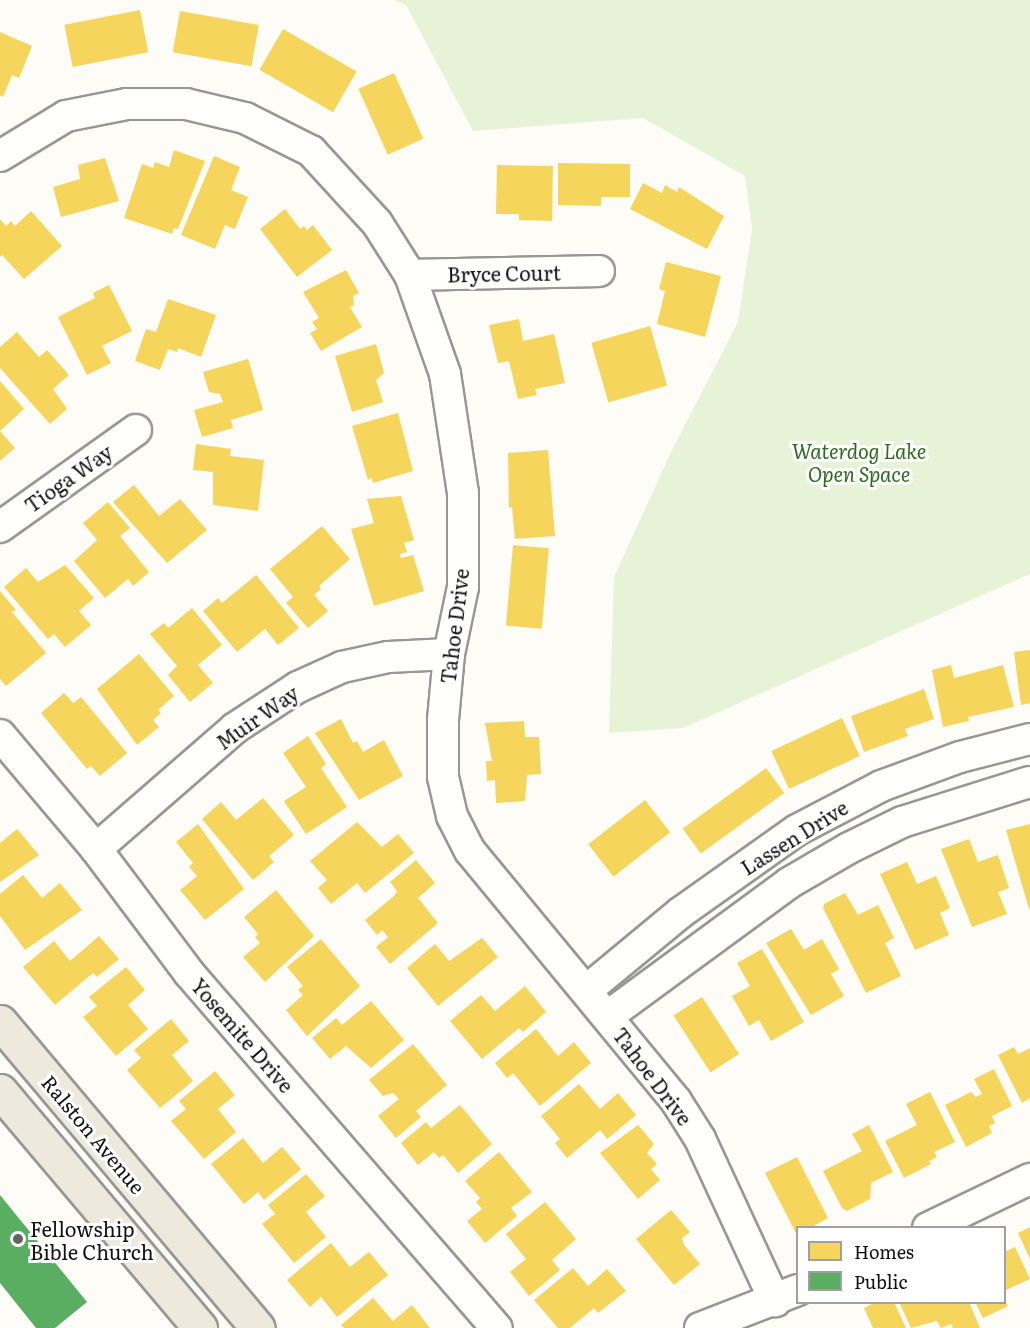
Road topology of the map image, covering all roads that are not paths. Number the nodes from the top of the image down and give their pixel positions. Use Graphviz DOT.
graph roads {
  1 [pos="0,156"];
  2 [pos="599,271"];
  3 [pos="410,274"];
  4 [pos="136,430"];
  5 [pos="0,527"];
  6 [pos="450,654"];
  7 [pos="0,735"];
  8 [pos="1030,739"];
  9 [pos="1030,782"];
  10 [pos="96,849"];
  11 [pos="587,990"];
  12 [pos="608,1016"];
  13 [pos="0,1022"];
  14 [pos="0,1091"];
  15 [pos="1030,1179"];
  16 [pos="930,1226"];
  17 [pos="786,1295"];
  18 [pos="200,1328"];
  19 [pos="258,1328"];
  20 [pos="496,1328"];
  21 [pos="700,1328"];
  1 -- 3 [label="street, Tahoe Drive"];
  2 -- 3 [label="street, Bryce Court"];
  3 -- 6 [label="street, Tahoe Drive"];
  4 -- 5 [label="street, Tioga Way"];
  6 -- 10 [label="street, Muir Way"];
  6 -- 11 [label="street, Tahoe Drive"];
  7 -- 10 [label="street, Yosemite Drive"];
  8 -- 11 [label="street, Lassen Drive"];
  9 -- 12 [label="street, Lassen Drive"];
  10 -- 20 [label="street, Yosemite Drive"];
  11 -- 12 [label="street, Tahoe Drive"];
  12 -- 17 [label="street, Tahoe Drive"];
  13 -- 19 [label="main road, Ralston Avenue"];
  14 -- 18 [label="main road"];
  15 -- 16 [label="street"];
  17 -- 21 [label="street"];
}
